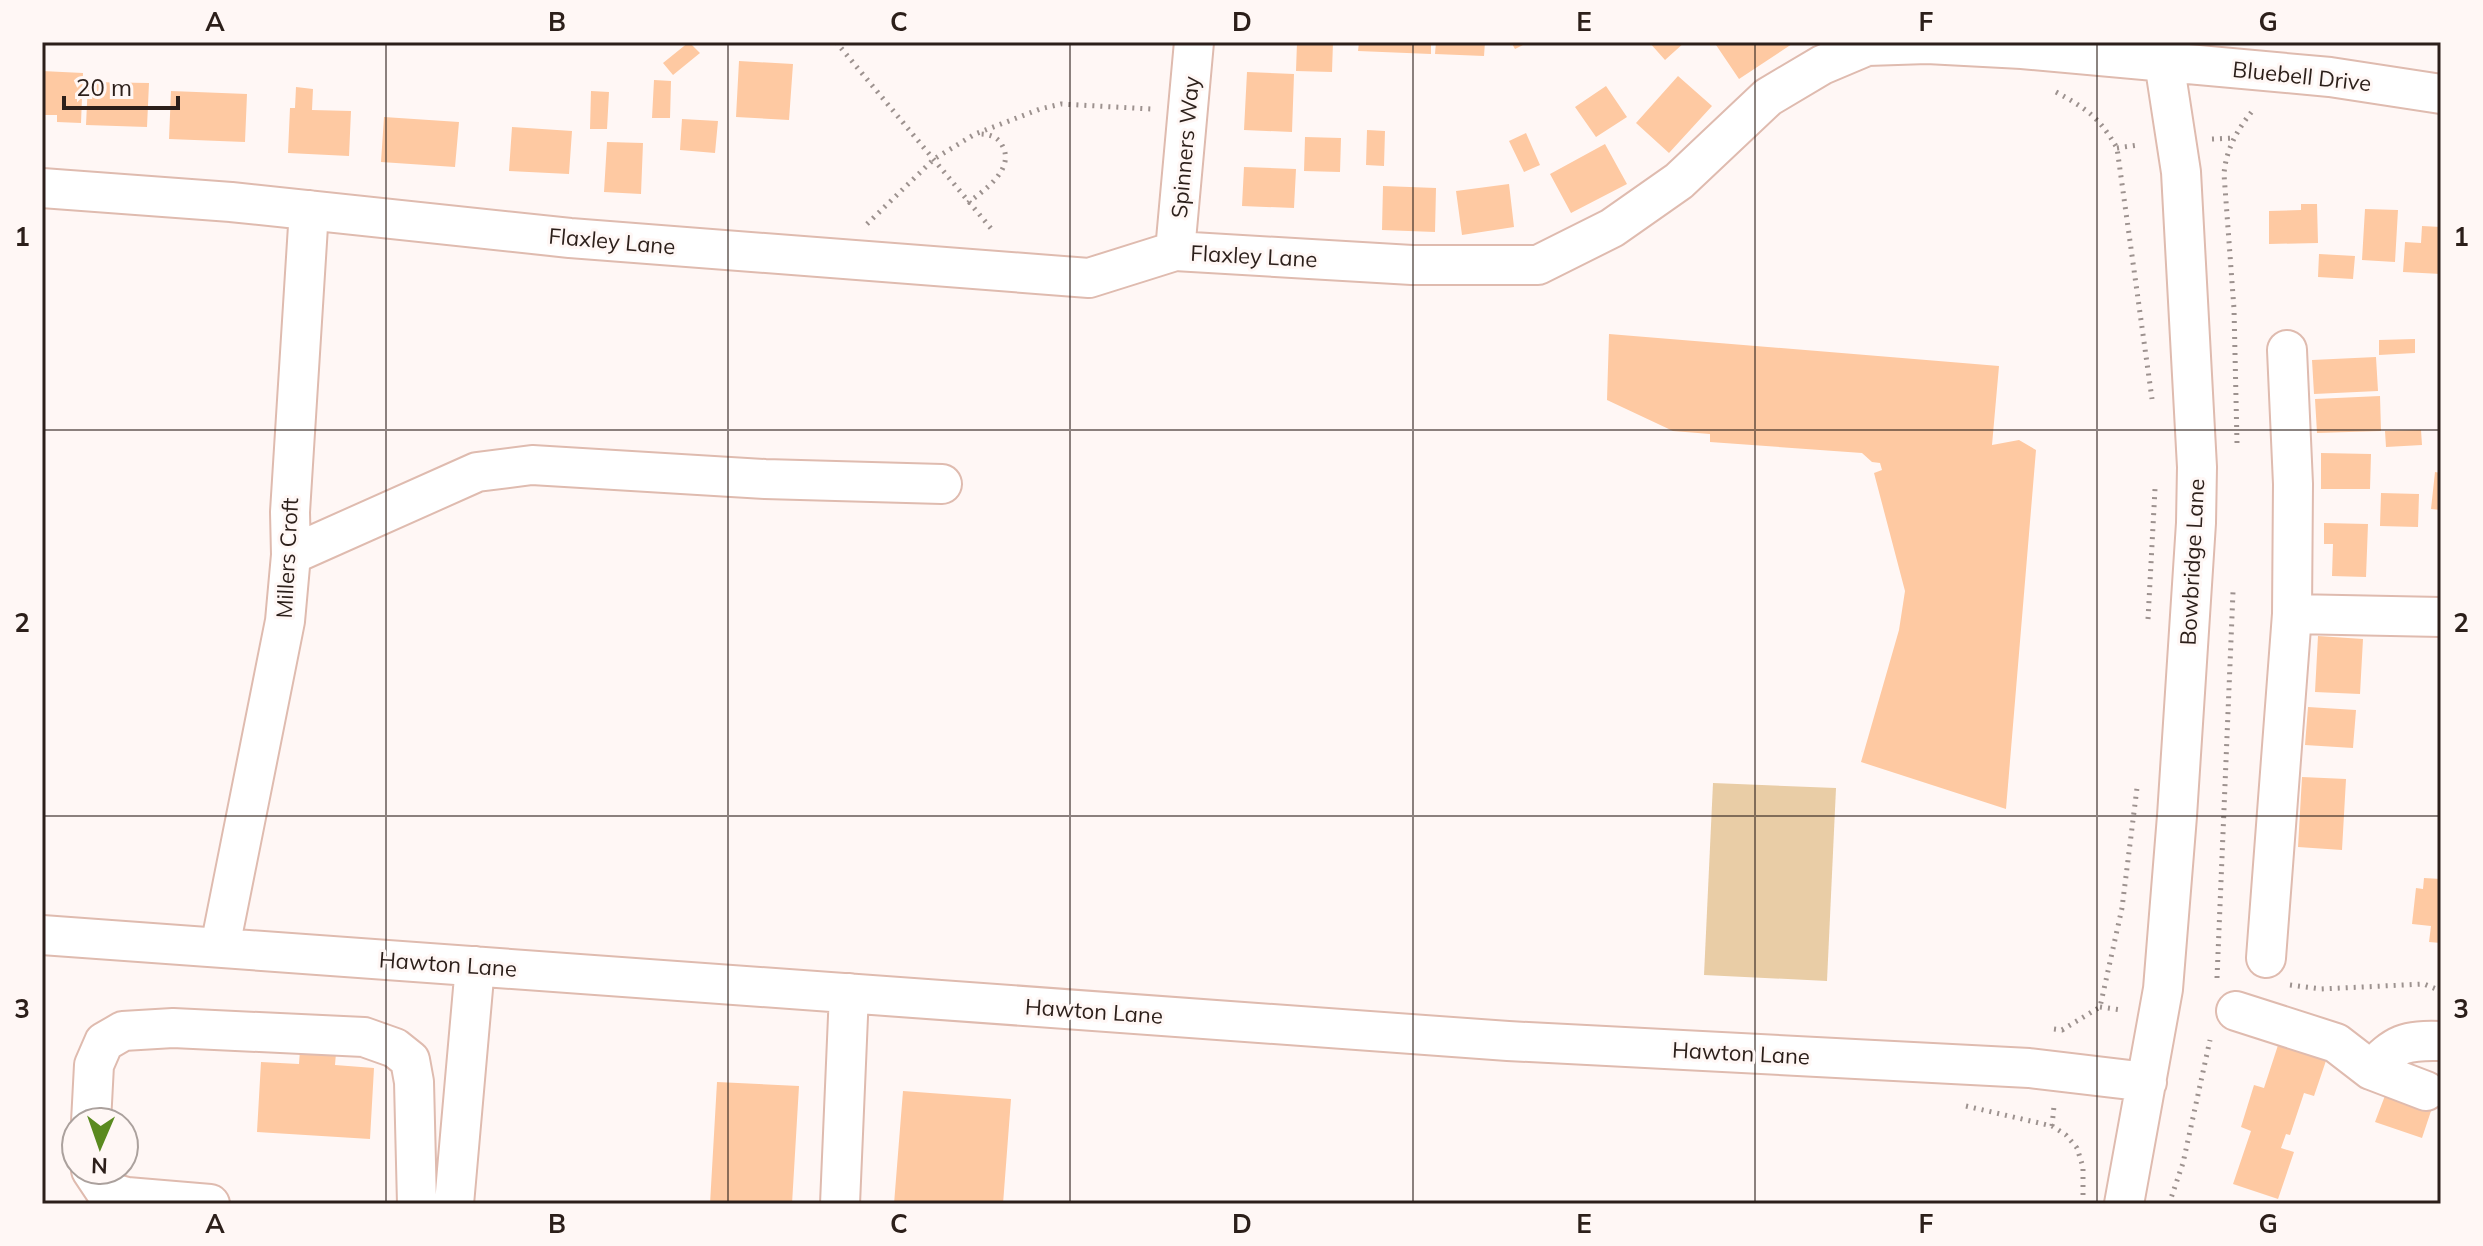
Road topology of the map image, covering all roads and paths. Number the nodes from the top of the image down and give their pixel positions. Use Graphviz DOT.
graph roads {
  1 [pos="836,42"];
  2 [pos="1194,42"];
  3 [pos="2162,52"];
  4 [pos="2051,89"];
  5 [pos="2441,94"];
  6 [pos="1188,111"];
  7 [pos="975,134"];
  8 [pos="934,159"];
  9 [pos="42,188"];
  10 [pos="968,203"];
  11 [pos="309,210"];
  12 [pos="1175,251"];
  13 [pos="836,259"];
  14 [pos="1031,273"];
  15 [pos="2287,350"];
  16 [pos="2153,411"];
  17 [pos="2155,478"];
  18 [pos="942,484"];
  19 [pos="291,555"];
  20 [pos="2292,614"];
  21 [pos="2441,617"];
  22 [pos="2147,628"];
  23 [pos="2138,778"];
  24 [pos="42,935"];
  25 [pos="220,947"];
  26 [pos="475,966"];
  27 [pos="2271,970"];
  28 [pos="2441,991"];
  29 [pos="849,993"];
  30 [pos="2236,1011"];
  31 [pos="2062,1030"];
  32 [pos="2441,1041"];
  33 [pos="2371,1070"];
  34 [pos="2147,1082"];
  35 [pos="2426,1091"];
  36 [pos="92,1106"];
  37 [pos="1960,1106"];
  38 [pos="102,1186"];
  39 [pos="210,1204"];
  40 [pos="417,1204"];
  41 [pos="454,1204"];
  42 [pos="840,1204"];
  43 [pos="2083,1204"];
  44 [pos="2124,1204"];
  1 -- 8 [label="path"];
  2 -- 6 [label="street, Spinners Way"];
  3 -- 5 [label="street, Bluebell Drive"];
  3 -- 12 [label="street, Flaxley Lane"];
  3 -- 34 [label="street, Bowbridge Lane"];
  4 -- 16 [label="path"];
  6 -- 7 [label="path"];
  6 -- 12 [label="street, Spinners Way"];
  7 -- 8 [label="path"];
  7 -- 10 [label="path"];
  8 -- 10 [label="path"];
  8 -- 13 [label="path"];
  9 -- 11 [label="street, Flaxley Lane"];
  10 -- 14 [label="path"];
  11 -- 13 [label="street, Flaxley Lane"];
  11 -- 19 [label="street, Millers Croft"];
  12 -- 14 [label="street, Flaxley Lane"];
  13 -- 14 [label="street, Flaxley Lane"];
  15 -- 20 [label="street"];
  17 -- 22 [label="path"];
  18 -- 19 [label="street"];
  19 -- 25 [label="street, Millers Croft"];
  20 -- 21 [label="street"];
  20 -- 27 [label="street"];
  23 -- 31 [label="path"];
  24 -- 25 [label="street, Hawton Lane"];
  25 -- 26 [label="street, Hawton Lane"];
  26 -- 29 [label="street, Hawton Lane"];
  26 -- 41 [label="street"];
  27 -- 28 [label="path"];
  29 -- 34 [label="street, Hawton Lane"];
  29 -- 42 [label="street"];
  30 -- 33 [label="street"];
  32 -- 33 [label="street"];
  33 -- 35 [label="street"];
  34 -- 44 [label="street, Bowbridge Lane"];
  36 -- 40 [label="street"];
  37 -- 43 [label="path"];
  38 -- 39 [label="street"];
}
